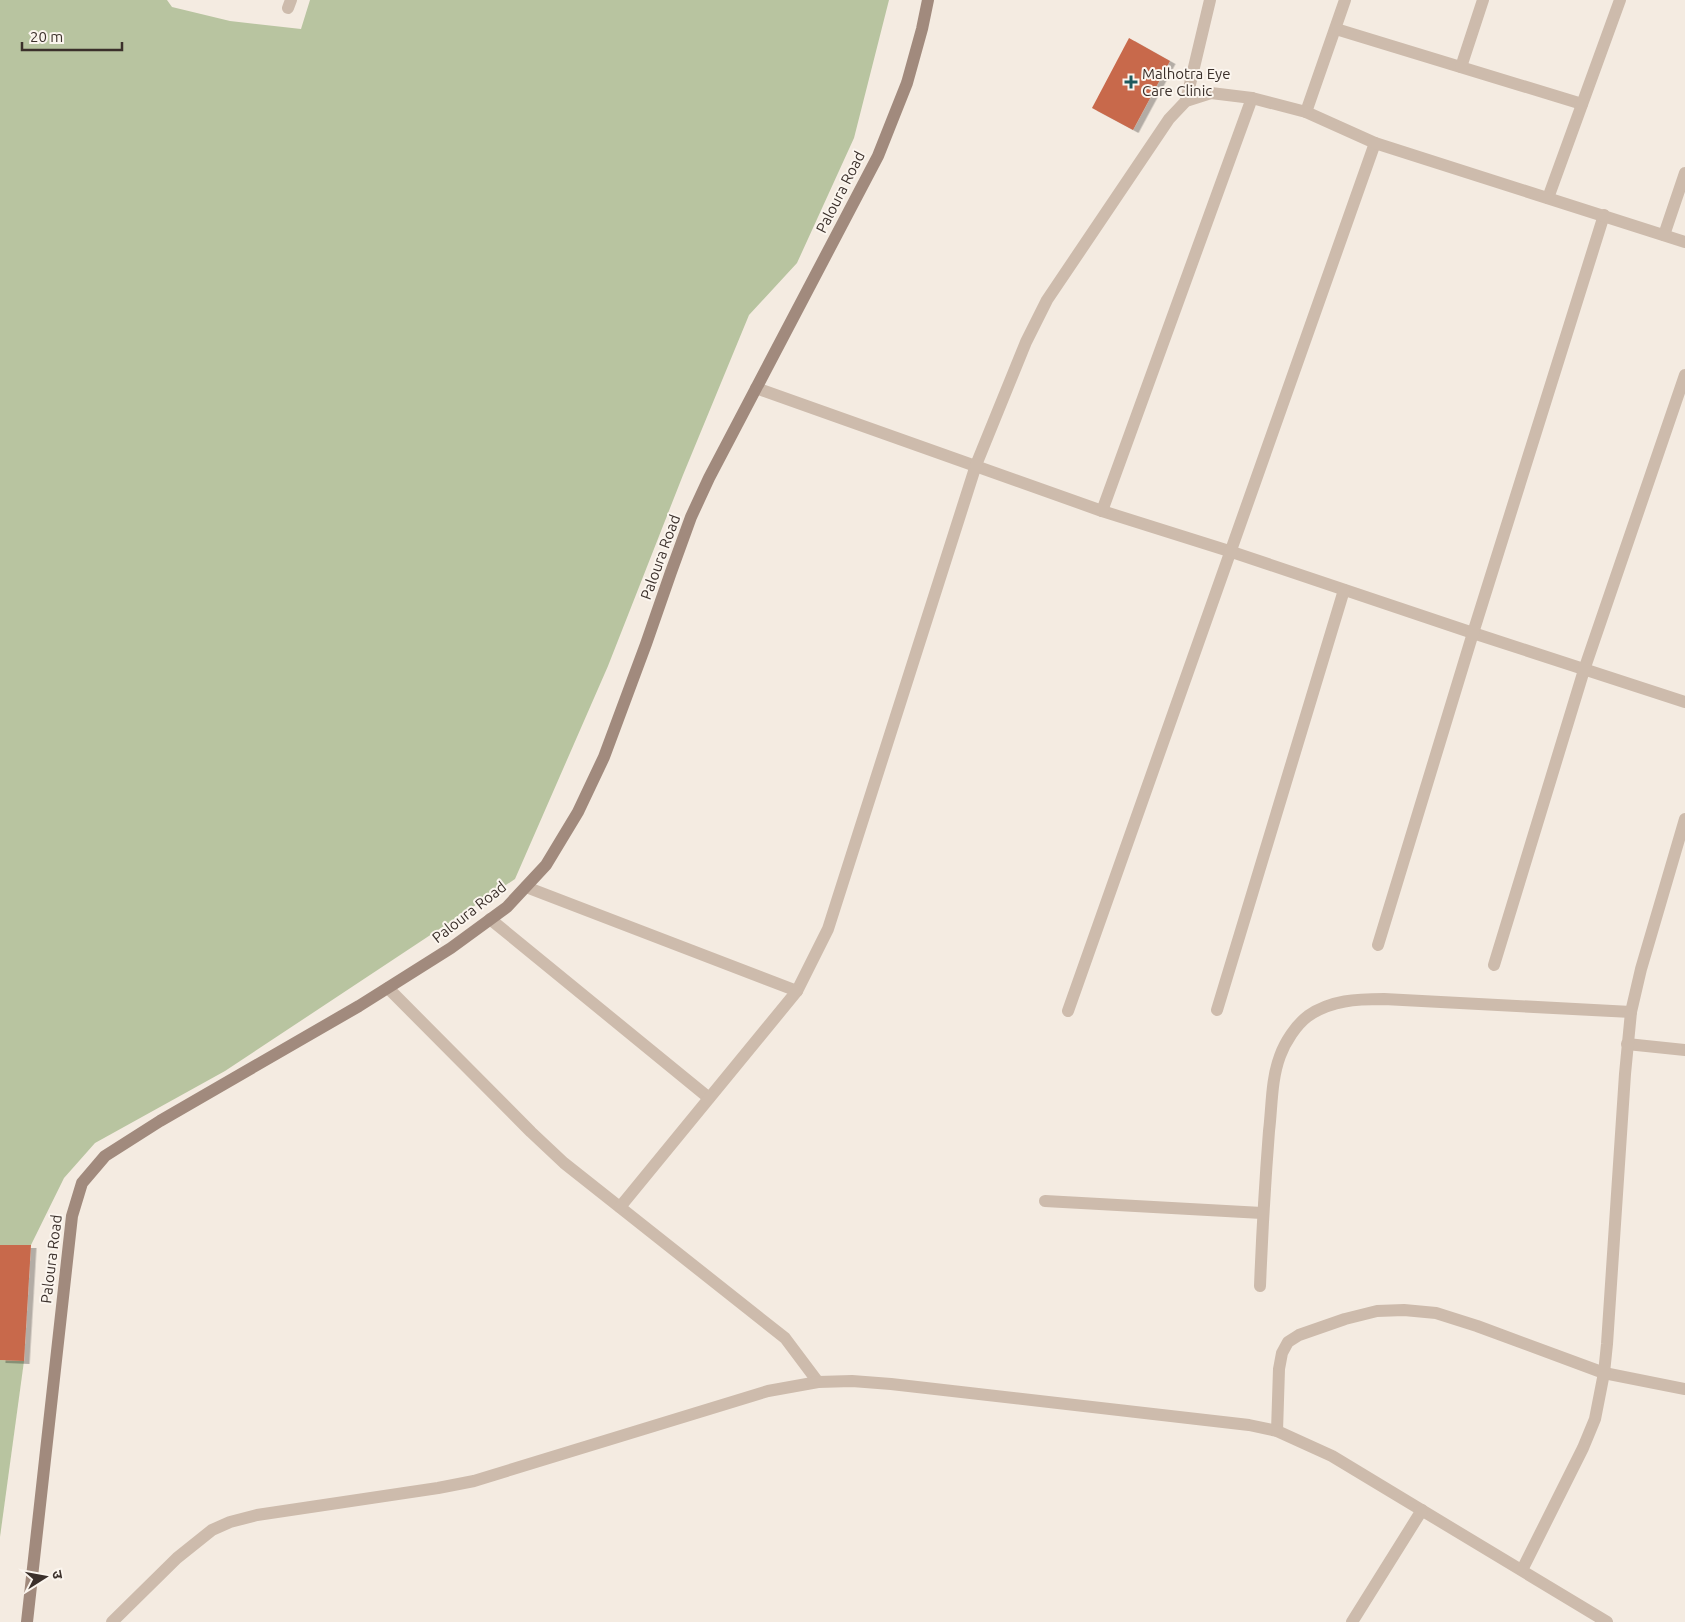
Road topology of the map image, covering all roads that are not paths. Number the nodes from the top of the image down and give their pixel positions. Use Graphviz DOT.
graph roads {
  1 [pos="928,0"];
  2 [pos="1210,0"];
  3 [pos="1345,0"];
  4 [pos="1482,0"];
  5 [pos="1620,0"];
  6 [pos="1336,29"];
  7 [pos="1461,68"];
  8 [pos="1252,98"];
  9 [pos="1186,101"];
  10 [pos="1582,104"];
  11 [pos="1306,112"];
  12 [pos="1375,143"];
  13 [pos="1685,173"];
  14 [pos="1548,198"];
  15 [pos="1604,214"];
  16 [pos="1664,235"];
  17 [pos="1685,242"];
  18 [pos="1685,375"];
  19 [pos="756,388"];
  20 [pos="976,465"];
  21 [pos="1102,511"];
  22 [pos="1229,551"];
  23 [pos="1344,590"];
  24 [pos="1472,633"];
  25 [pos="1584,670"];
  26 [pos="1685,702"];
  27 [pos="1685,819"];
  28 [pos="526,887"];
  29 [pos="490,919"];
  30 [pos="1378,945"];
  31 [pos="1494,965"];
  32 [pos="388,988"];
  33 [pos="797,990"];
  34 [pos="1217,1010"];
  35 [pos="1068,1011"];
  36 [pos="1631,1012"];
  37 [pos="1627,1044"];
  38 [pos="1685,1050"];
  39 [pos="709,1098"];
  40 [pos="1045,1200"];
  41 [pos="620,1207"];
  42 [pos="1262,1214"];
  43 [pos="1260,1286"];
  44 [pos="1604,1373"];
  45 [pos="818,1382"];
  46 [pos="1685,1389"];
  47 [pos="1277,1432"];
  48 [pos="1422,1510"];
  49 [pos="1522,1570"];
  50 [pos="27,1622"];
  51 [pos="112,1622"];
  52 [pos="1352,1622"];
  53 [pos="1607,1622"];
  1 -- 19 [label="main road, Paloura Road"];
  2 -- 9 [label="street"];
  3 -- 6 [label="street"];
  4 -- 7 [label="street"];
  5 -- 10 [label="street"];
  6 -- 7 [label="street"];
  6 -- 11 [label="street"];
  7 -- 10 [label="street"];
  8 -- 9 [label="street"];
  8 -- 11 [label="street"];
  8 -- 21 [label="street"];
  9 -- 20 [label="street"];
  10 -- 14 [label="street"];
  11 -- 12 [label="street"];
  12 -- 14 [label="street"];
  12 -- 22 [label="street"];
  13 -- 16 [label="street"];
  14 -- 15 [label="street"];
  15 -- 16 [label="street"];
  15 -- 24 [label="street"];
  16 -- 17 [label="street"];
  18 -- 25 [label="street"];
  19 -- 20 [label="street"];
  19 -- 28 [label="main road, Paloura Road"];
  20 -- 21 [label="street"];
  20 -- 33 [label="street"];
  21 -- 22 [label="street"];
  22 -- 23 [label="street"];
  22 -- 35 [label="street"];
  23 -- 24 [label="street"];
  23 -- 34 [label="street"];
  24 -- 25 [label="street"];
  24 -- 30 [label="street"];
  25 -- 26 [label="street"];
  25 -- 31 [label="street"];
  27 -- 36 [label="street"];
  28 -- 29 [label="main road, Paloura Road"];
  28 -- 33 [label="street"];
  29 -- 32 [label="main road, Paloura Road"];
  29 -- 39 [label="street"];
  32 -- 41 [label="street"];
  32 -- 50 [label="main road, Paloura Road"];
  33 -- 39 [label="street"];
  36 -- 37 [label="street"];
  36 -- 42 [label="street"];
  37 -- 38 [label="street"];
  37 -- 44 [label="street"];
  39 -- 41 [label="street"];
  40 -- 42 [label="street"];
  41 -- 45 [label="street"];
  42 -- 43 [label="street"];
  44 -- 46 [label="street"];
  44 -- 47 [label="street"];
  44 -- 49 [label="street"];
  45 -- 47 [label="street"];
  45 -- 51 [label="street"];
  47 -- 48 [label="street"];
  48 -- 49 [label="street"];
  48 -- 52 [label="street"];
  49 -- 53 [label="street"];
}
